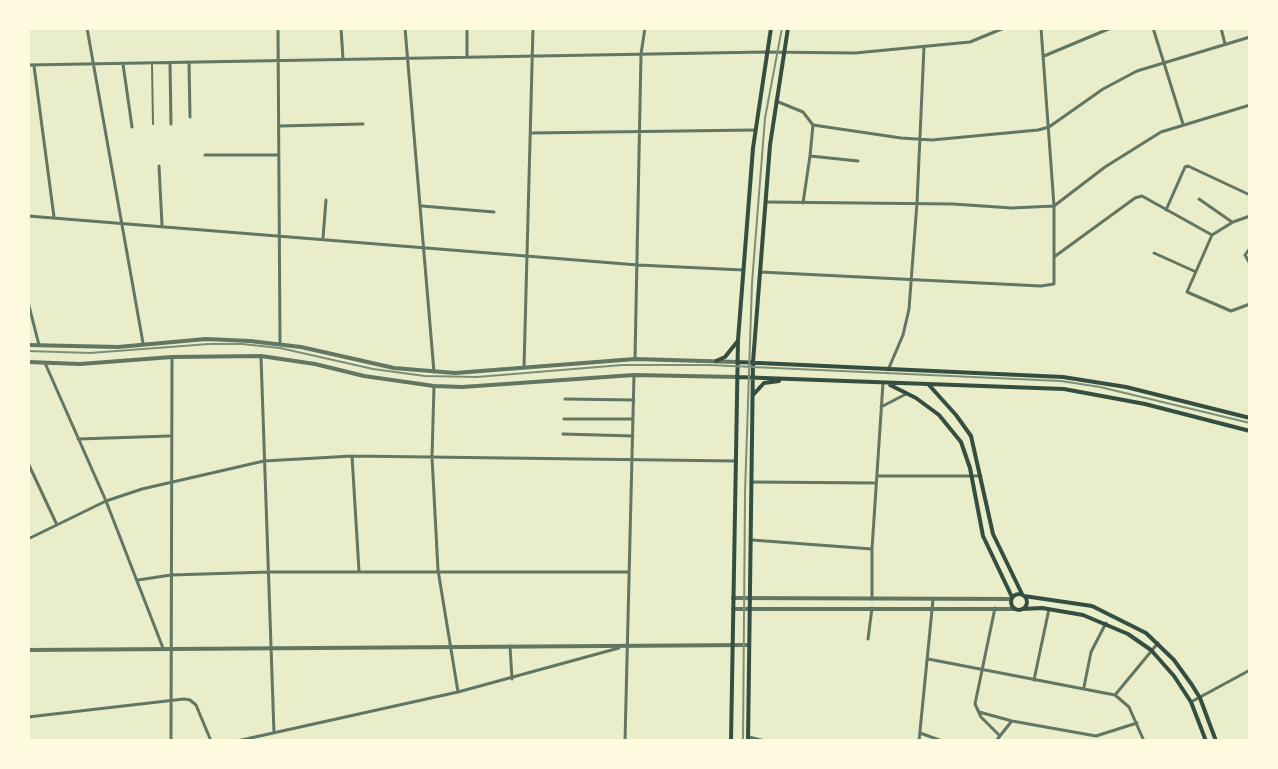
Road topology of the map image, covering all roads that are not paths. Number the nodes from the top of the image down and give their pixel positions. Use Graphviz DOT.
graph roads {
  1 [pos="87,28"];
  2 [pos="278,28"];
  3 [pos="341,28"];
  4 [pos="405,28"];
  5 [pos="467,28"];
  6 [pos="533,28"];
  7 [pos="645,28"];
  8 [pos="771,28"];
  9 [pos="788,28"];
  10 [pos="1004,28"];
  11 [pos="1041,28"];
  12 [pos="1111,28"];
  13 [pos="1153,28"];
  14 [pos="1221,28"];
  15 [pos="1250,37"];
  16 [pos="1225,44"];
  17 [pos="924,47"];
  18 [pos="765,52"];
  19 [pos="783,52"];
  20 [pos="641,54"];
  21 [pos="532,56"];
  22 [pos="1044,56"];
  23 [pos="467,57"];
  24 [pos="408,58"];
  25 [pos="343,59"];
  26 [pos="279,61"];
  27 [pos="1164,61"];
  28 [pos="170,62"];
  29 [pos="189,62"];
  30 [pos="123,63"];
  31 [pos="152,63"];
  32 [pos="94,64"];
  33 [pos="31,65"];
  34 [pos="776,101"];
  35 [pos="1250,105"];
  36 [pos="190,117"];
  37 [pos="153,124"];
  38 [pos="171,124"];
  39 [pos="363,124"];
  40 [pos="1183,124"];
  41 [pos="813,125"];
  42 [pos="279,126"];
  43 [pos="132,127"];
  44 [pos="1049,127"];
  45 [pos="755,130"];
  46 [pos="640,132"];
  47 [pos="530,133"];
  48 [pos="921,139"];
  49 [pos="205,155"];
  50 [pos="279,155"];
  51 [pos="810,156"];
  52 [pos="858,161"];
  53 [pos="159,166"];
  54 [pos="1250,195"];
  55 [pos="1199,199"];
  56 [pos="326,200"];
  57 [pos="764,202"];
  58 [pos="803,203"];
  59 [pos="917,203"];
  60 [pos="420,206"];
  61 [pos="1054,206"];
  62 [pos="1166,210"];
  63 [pos="494,212"];
  64 [pos="28,216"];
  65 [pos="1250,216"];
  66 [pos="54,217"];
  67 [pos="122,222"];
  68 [pos="1233,222"];
  69 [pos="162,225"];
  70 [pos="280,235"];
  71 [pos="1212,235"];
  72 [pos="323,238"];
  73 [pos="424,248"];
  74 [pos="1250,248"];
  75 [pos="1154,253"];
  76 [pos="527,256"];
  77 [pos="1054,257"];
  78 [pos="1250,264"];
  79 [pos="638,265"];
  80 [pos="743,270"];
  81 [pos="1195,271"];
  82 [pos="760,272"];
  83 [pos="912,279"];
  84 [pos="28,302"];
  85 [pos="1250,304"];
  86 [pos="738,340"];
  87 [pos="280,343"];
  88 [pos="28,345"];
  89 [pos="144,345"];
  90 [pos="39,346"];
  91 [pos="261,356"];
  92 [pos="172,357"];
  93 [pos="635,359"];
  94 [pos="716,361"];
  95 [pos="28,362"];
  96 [pos="738,362"];
  97 [pos="753,362"];
  98 [pos="45,363"];
  99 [pos="524,368"];
  100 [pos="888,370"];
  101 [pos="434,372"];
  102 [pos="634,375"];
  103 [pos="737,377"];
  104 [pos="753,378"];
  105 [pos="789,380"];
  106 [pos="885,383"];
  107 [pos="929,385"];
  108 [pos="434,386"];
  109 [pos="907,393"];
  110 [pos="753,395"];
  111 [pos="565,399"];
  112 [pos="634,400"];
  113 [pos="881,407"];
  114 [pos="1250,418"];
  115 [pos="564,419"];
  116 [pos="633,419"];
  117 [pos="1250,431"];
  118 [pos="563,434"];
  119 [pos="170,436"];
  120 [pos="633,436"];
  121 [pos="78,439"];
  122 [pos="352,456"];
  123 [pos="432,457"];
  124 [pos="632,459"];
  125 [pos="264,461"];
  126 [pos="735,461"];
  127 [pos="28,463"];
  128 [pos="876,476"];
  129 [pos="981,476"];
  130 [pos="971,477"];
  131 [pos="170,481"];
  132 [pos="752,482"];
  133 [pos="876,483"];
  134 [pos="106,501"];
  135 [pos="57,525"];
  136 [pos="28,539"];
  137 [pos="750,540"];
  138 [pos="872,549"];
  139 [pos="438,570"];
  140 [pos="359,571"];
  141 [pos="269,572"];
  142 [pos="629,572"];
  143 [pos="171,575"];
  144 [pos="138,580"];
  145 [pos="1023,595"];
  146 [pos="733,598"];
  147 [pos="750,598"];
  148 [pos="1012,598"];
  149 [pos="872,599"];
  150 [pos="933,600"];
  151 [pos="872,608"];
  152 [pos="995,608"];
  153 [pos="733,609"];
  154 [pos="750,609"];
  155 [pos="932,609"];
  156 [pos="1014,609"];
  157 [pos="1022,609"];
  158 [pos="1049,609"];
  159 [pos="1106,623"];
  160 [pos="868,639"];
  161 [pos="1158,643"];
  162 [pos="510,645"];
  163 [pos="627,645"];
  164 [pos="732,645"];
  165 [pos="749,645"];
  166 [pos="450,646"];
  167 [pos="273,647"];
  168 [pos="163,648"];
  169 [pos="172,648"];
  170 [pos="28,650"];
  171 [pos="1151,650"];
  172 [pos="928,659"];
  173 [pos="982,670"];
  174 [pos="1250,670"];
  175 [pos="512,679"];
  176 [pos="1034,680"];
  177 [pos="1084,688"];
  178 [pos="458,692"];
  179 [pos="1115,695"];
  180 [pos="1200,698"];
  181 [pos="171,700"];
  182 [pos="1191,702"];
  183 [pos="979,712"];
  184 [pos="28,717"];
  185 [pos="1012,721"];
  186 [pos="1137,723"];
  187 [pos="274,733"];
  188 [pos="920,733"];
  189 [pos="1000,736"];
  190 [pos="1096,738"];
  191 [pos="748,739"];
  192 [pos="171,741"];
  193 [pos="211,741"];
  194 [pos="237,741"];
  195 [pos="625,741"];
  196 [pos="731,741"];
  197 [pos="765,741"];
  198 [pos="919,741"];
  199 [pos="942,741"];
  200 [pos="996,741"];
  201 [pos="1144,741"];
  202 [pos="1206,741"];
  203 [pos="1216,741"];
  1 -- 32 [label="street"];
  2 -- 26 [label="street"];
  3 -- 25 [label="street"];
  4 -- 24 [label="street"];
  5 -- 23 [label="street"];
  6 -- 21 [label="street"];
  7 -- 20 [label="street"];
  8 -- 18 [label="main road"];
  9 -- 19 [label="main road"];
  10 -- 17 [label="street"];
  11 -- 22 [label="street"];
  12 -- 22 [label="street"];
  13 -- 27 [label="street"];
  14 -- 16 [label="street"];
  15 -- 16 [label="street"];
  16 -- 27 [label="street"];
  17 -- 19 [label="street"];
  17 -- 48 [label="street"];
  18 -- 19 [label="street"];
  18 -- 20 [label="street"];
  18 -- 45 [label="main road"];
  19 -- 34 [label="main road"];
  20 -- 21 [label="street"];
  20 -- 46 [label="street"];
  21 -- 23 [label="street"];
  21 -- 47 [label="street"];
  22 -- 44 [label="street"];
  23 -- 24 [label="street"];
  24 -- 25 [label="street"];
  24 -- 60 [label="street"];
  25 -- 26 [label="street"];
  26 -- 29 [label="street"];
  26 -- 42 [label="street"];
  27 -- 40 [label="street"];
  27 -- 44 [label="street"];
  28 -- 29 [label="street"];
  28 -- 31 [label="street"];
  28 -- 38 [label="street"];
  29 -- 36 [label="street"];
  30 -- 31 [label="street"];
  30 -- 32 [label="street"];
  30 -- 43 [label="street"];
  31 -- 37 [label="street"];
  32 -- 33 [label="street"];
  32 -- 67 [label="street"];
  33 -- 66 [label="street"];
  34 -- 41 [label="street"];
  34 -- 57 [label="main road"];
  35 -- 40 [label="street"];
  39 -- 42 [label="street"];
  40 -- 61 [label="street"];
  41 -- 48 [label="street"];
  41 -- 51 [label="street"];
  42 -- 50 [label="street"];
  44 -- 48 [label="street"];
  44 -- 61 [label="street"];
  45 -- 46 [label="street"];
  45 -- 80 [label="main road"];
  46 -- 47 [label="street"];
  46 -- 79 [label="street"];
  47 -- 76 [label="street"];
  48 -- 59 [label="street"];
  49 -- 50 [label="street"];
  50 -- 70 [label="street"];
  51 -- 52 [label="street"];
  51 -- 58 [label="street"];
  53 -- 69 [label="street"];
  54 -- 62 [label="street"];
  55 -- 68 [label="street"];
  56 -- 72 [label="street"];
  57 -- 58 [label="street"];
  57 -- 82 [label="main road"];
  58 -- 59 [label="street"];
  59 -- 61 [label="street"];
  59 -- 83 [label="street"];
  60 -- 63 [label="street"];
  60 -- 73 [label="street"];
  61 -- 77 [label="street"];
  62 -- 71 [label="street"];
  62 -- 77 [label="street"];
  64 -- 66 [label="street"];
  65 -- 68 [label="street"];
  66 -- 67 [label="street"];
  67 -- 69 [label="street"];
  67 -- 89 [label="street"];
  68 -- 71 [label="street"];
  69 -- 70 [label="street"];
  70 -- 72 [label="street"];
  70 -- 87 [label="street"];
  71 -- 81 [label="street"];
  72 -- 73 [label="street"];
  73 -- 76 [label="street"];
  73 -- 101 [label="street"];
  74 -- 78 [label="street"];
  75 -- 81 [label="street"];
  76 -- 79 [label="street"];
  76 -- 99 [label="street"];
  77 -- 83 [label="street"];
  79 -- 80 [label="street"];
  79 -- 93 [label="street"];
  80 -- 86 [label="main road"];
  81 -- 85 [label="street"];
  82 -- 83 [label="street"];
  82 -- 97 [label="main road"];
  83 -- 100 [label="street"];
  84 -- 90 [label="street"];
  86 -- 94 [label="main road"];
  86 -- 96 [label="main road"];
  87 -- 89 [label="street"];
  87 -- 101 [label="street"];
  88 -- 90 [label="street"];
  89 -- 90 [label="street"];
  91 -- 92 [label="street"];
  91 -- 108 [label="street"];
  91 -- 125 [label="street"];
  92 -- 98 [label="street"];
  92 -- 119 [label="street"];
  93 -- 94 [label="street"];
  93 -- 99 [label="street"];
  94 -- 96 [label="street"];
  95 -- 98 [label="street"];
  96 -- 97 [label="main road"];
  96 -- 103 [label="main road"];
  97 -- 100 [label="main road"];
  97 -- 104 [label="main road"];
  98 -- 121 [label="street"];
  99 -- 101 [label="street"];
  100 -- 114 [label="main road"];
  102 -- 103 [label="street"];
  102 -- 108 [label="street"];
  102 -- 112 [label="street"];
  103 -- 104 [label="main road"];
  103 -- 126 [label="main road"];
  104 -- 105 [label="main road"];
  104 -- 110 [label="main road"];
  105 -- 106 [label="main road"];
  105 -- 110 [label="main road"];
  106 -- 107 [label="main road"];
  106 -- 109 [label="main road"];
  106 -- 113 [label="street"];
  107 -- 117 [label="main road"];
  107 -- 129 [label="main road"];
  108 -- 123 [label="street"];
  109 -- 113 [label="street"];
  109 -- 130 [label="main road"];
  110 -- 132 [label="main road"];
  111 -- 112 [label="street"];
  112 -- 116 [label="street"];
  113 -- 128 [label="street"];
  115 -- 116 [label="street"];
  116 -- 120 [label="street"];
  118 -- 120 [label="street"];
  119 -- 121 [label="street"];
  119 -- 131 [label="street"];
  120 -- 124 [label="street"];
  121 -- 134 [label="street"];
  122 -- 123 [label="street"];
  122 -- 125 [label="street"];
  122 -- 140 [label="street"];
  123 -- 124 [label="street"];
  123 -- 139 [label="street"];
  124 -- 126 [label="street"];
  124 -- 142 [label="street"];
  125 -- 131 [label="street"];
  125 -- 141 [label="street"];
  126 -- 146 [label="main road"];
  127 -- 135 [label="street"];
  128 -- 130 [label="street"];
  128 -- 133 [label="street"];
  129 -- 130 [label="street"];
  129 -- 145 [label="main road"];
  130 -- 148 [label="main road"];
  131 -- 134 [label="street"];
  131 -- 143 [label="street"];
  132 -- 133 [label="street"];
  132 -- 137 [label="main road"];
  133 -- 138 [label="street"];
  134 -- 135 [label="street"];
  134 -- 144 [label="street"];
  135 -- 136 [label="street"];
  137 -- 138 [label="street"];
  137 -- 147 [label="main road"];
  138 -- 149 [label="street"];
  139 -- 140 [label="street"];
  139 -- 142 [label="street"];
  139 -- 166 [label="street"];
  140 -- 141 [label="street"];
  141 -- 143 [label="street"];
  141 -- 167 [label="street"];
  142 -- 163 [label="street"];
  143 -- 144 [label="street"];
  143 -- 169 [label="street"];
  144 -- 168 [label="street"];
  145 -- 148 [label="main road"];
  145 -- 157 [label="main road"];
  145 -- 161 [label="main road"];
  146 -- 147 [label="street"];
  146 -- 153 [label="main road"];
  147 -- 149 [label="street"];
  147 -- 154 [label="main road"];
  148 -- 150 [label="street"];
  148 -- 156 [label="main road"];
  149 -- 150 [label="street"];
  150 -- 155 [label="street"];
  151 -- 154 [label="street"];
  151 -- 155 [label="street"];
  151 -- 160 [label="street"];
  152 -- 155 [label="street"];
  152 -- 156 [label="street"];
  152 -- 173 [label="street"];
  153 -- 154 [label="street"];
  153 -- 164 [label="main road"];
  154 -- 165 [label="main road"];
  155 -- 172 [label="street"];
  156 -- 157 [label="main road"];
  157 -- 158 [label="main road"];
  158 -- 159 [label="main road"];
  158 -- 176 [label="street"];
  159 -- 171 [label="main road"];
  159 -- 177 [label="street"];
  161 -- 171 [label="street"];
  161 -- 180 [label="main road"];
  162 -- 163 [label="street"];
  162 -- 166 [label="street"];
  162 -- 175 [label="street"];
  163 -- 164 [label="street"];
  163 -- 175 [label="street"];
  163 -- 195 [label="street"];
  164 -- 165 [label="street"];
  164 -- 196 [label="main road"];
  165 -- 191 [label="main road"];
  166 -- 167 [label="street"];
  166 -- 178 [label="street"];
  167 -- 169 [label="street"];
  167 -- 187 [label="street"];
  168 -- 169 [label="street"];
  168 -- 170 [label="street"];
  169 -- 181 [label="street"];
  171 -- 179 [label="street"];
  171 -- 182 [label="main road"];
  172 -- 173 [label="street"];
  172 -- 188 [label="street"];
  173 -- 176 [label="street"];
  173 -- 183 [label="street"];
  174 -- 180 [label="street"];
  175 -- 178 [label="street"];
  176 -- 177 [label="street"];
  177 -- 179 [label="street"];
  178 -- 187 [label="street"];
  179 -- 186 [label="street"];
  180 -- 182 [label="street"];
  180 -- 203 [label="main road"];
  181 -- 184 [label="street"];
  181 -- 192 [label="street"];
  181 -- 193 [label="street"];
  182 -- 202 [label="main road"];
  183 -- 185 [label="street"];
  183 -- 189 [label="street"];
  185 -- 189 [label="street"];
  185 -- 190 [label="street"];
  186 -- 190 [label="street"];
  186 -- 201 [label="street"];
  187 -- 194 [label="street"];
  188 -- 198 [label="street"];
  188 -- 199 [label="street"];
  189 -- 200 [label="street"];
  191 -- 197 [label="street"];
}
